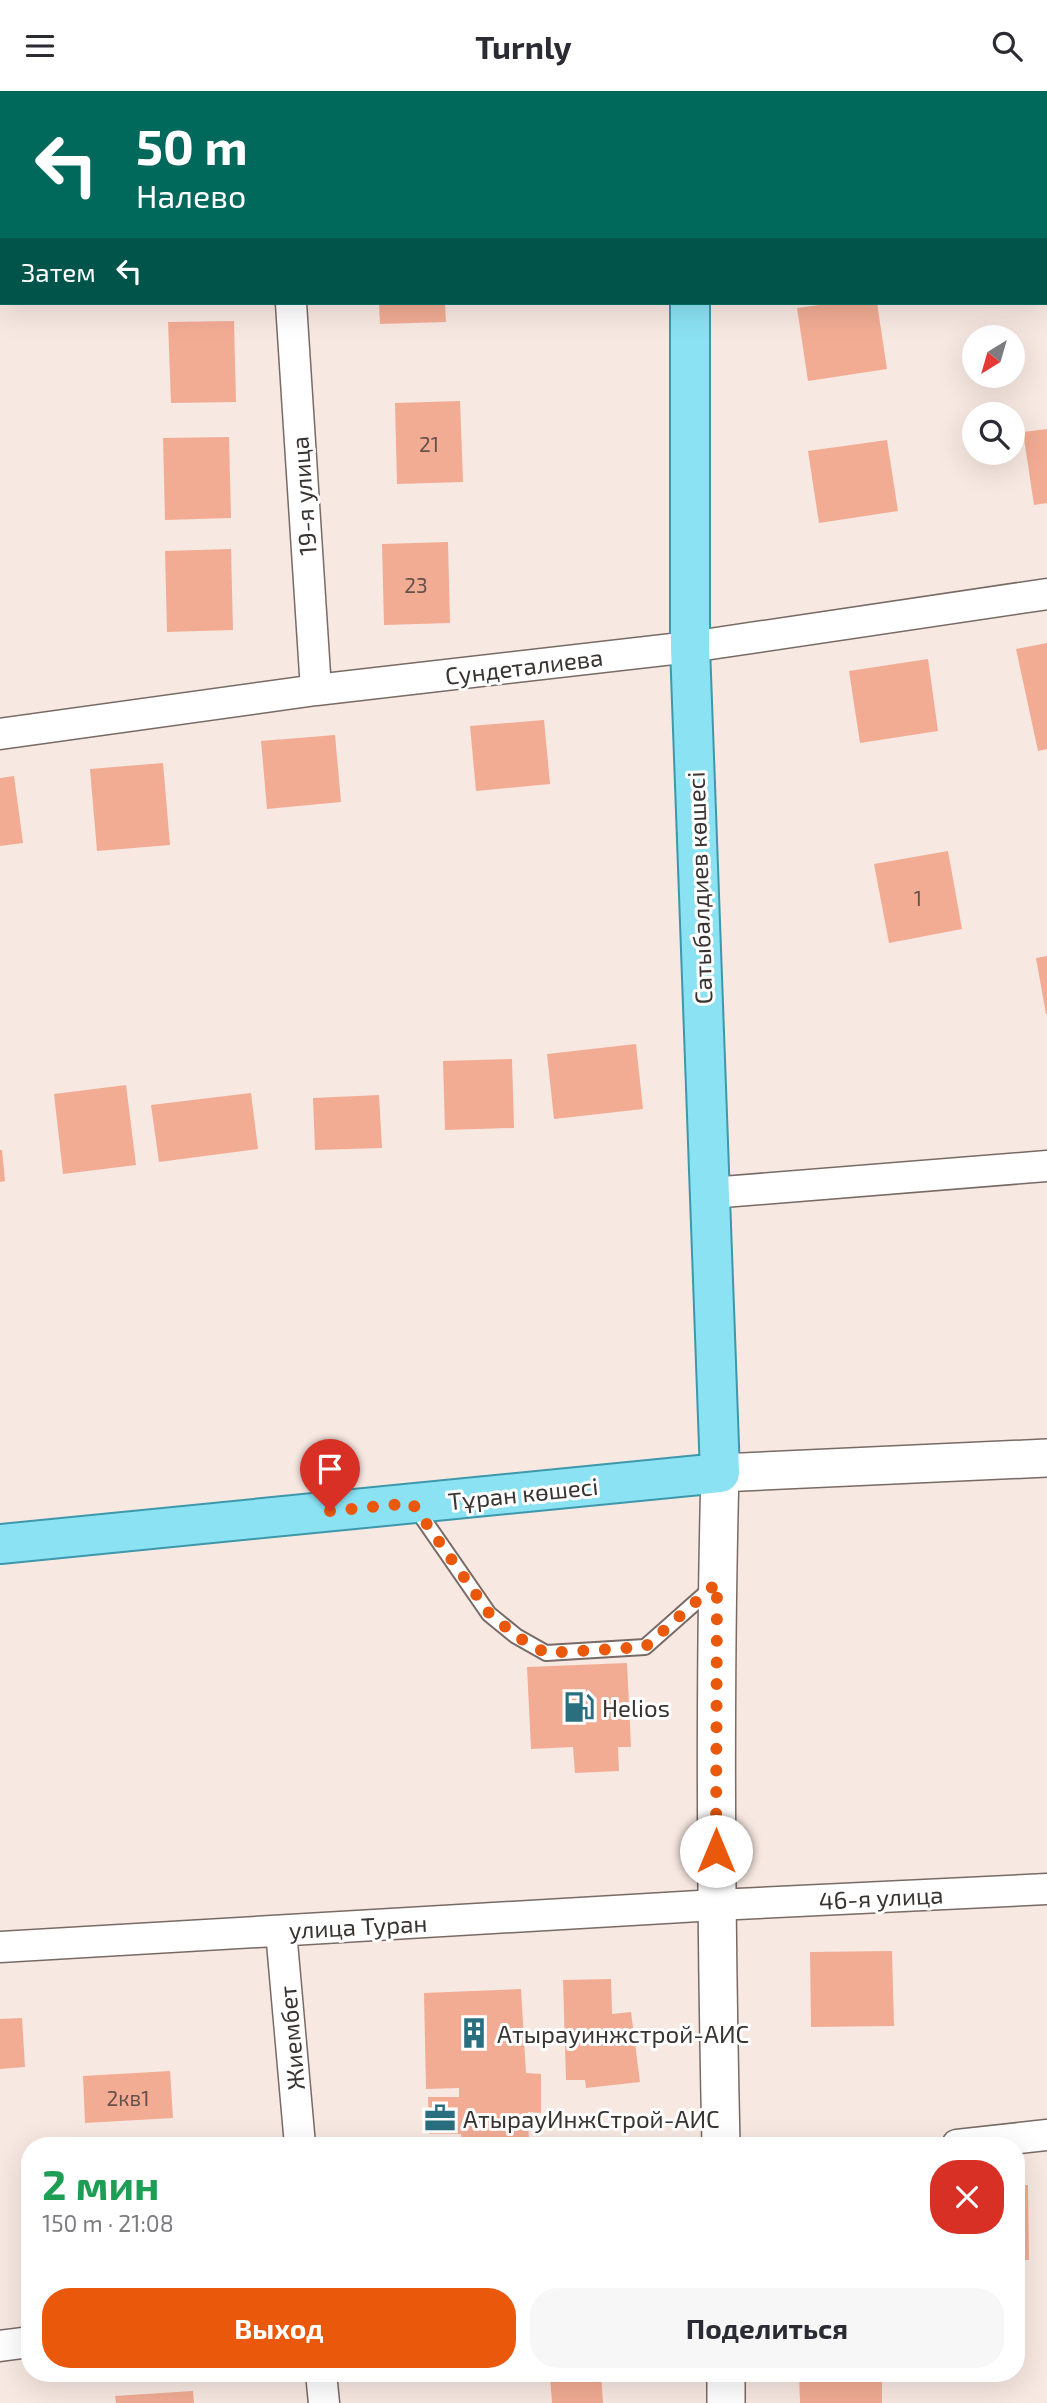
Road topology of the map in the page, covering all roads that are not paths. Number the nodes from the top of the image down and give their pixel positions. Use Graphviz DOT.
graph roads {
  1 [pos="291,305"];
  2 [pos="691,305"];
  3 [pos="1047,594"];
  4 [pos="690,647"];
  5 [pos="316,690"];
  6 [pos="0,734"];
  7 [pos="1047,1166"];
  8 [pos="710,1193"];
  9 [pos="1047,1458"];
  10 [pos="720,1473"];
  11 [pos="412,1503"];
  12 [pos="0,1544"];
  13 [pos="717,1583"];
  14 [pos="1047,1889"];
  15 [pos="716,1905"];
  16 [pos="281,1931"];
  17 [pos="0,1947"];
  18 [pos="1047,2135"];
  19 [pos="299,2137"];
  20 [pos="722,2137"];
  21 [pos="1025,2137"];
  22 [pos="21,2343"];
  23 [pos="0,2346"];
  24 [pos="322,2382"];
  25 [pos="726,2382"];
  26 [pos="324,2403"];
  27 [pos="726,2403"];
  1 -- 5 [label="street, 19-я улица"];
  2 -- 4 [label="main road, Сатыбалдиев көшесі"];
  3 -- 4 [label="street, Сундеталиева"];
  4 -- 5 [label="street, Сундеталиева"];
  4 -- 8 [label="main road, Сатыбалдиев көшесі"];
  5 -- 6 [label="street, Сундеталиева"];
  7 -- 8 [label="street"];
  8 -- 10 [label="main road, Сатыбалдиев көшесі"];
  9 -- 10 [label="street, Тұран көшесі"];
  10 -- 11 [label="main road, Тұран көшесі"];
  10 -- 13 [label="street"];
  11 -- 12 [label="main road, Тұран көшесі"];
  11 -- 13 [label="lane"];
  13 -- 15 [label="street"];
  14 -- 15 [label="street, 46-я улица"];
  15 -- 16 [label="street, улица Туран"];
  15 -- 20 [label="street"];
  16 -- 17 [label="street, улица Туран"];
  16 -- 19 [label="street, Жиембет"];
  18 -- 21 [label="street"];
  22 -- 23 [label="street"];
  24 -- 26 [label="street"];
  25 -- 27 [label="street"];
}
